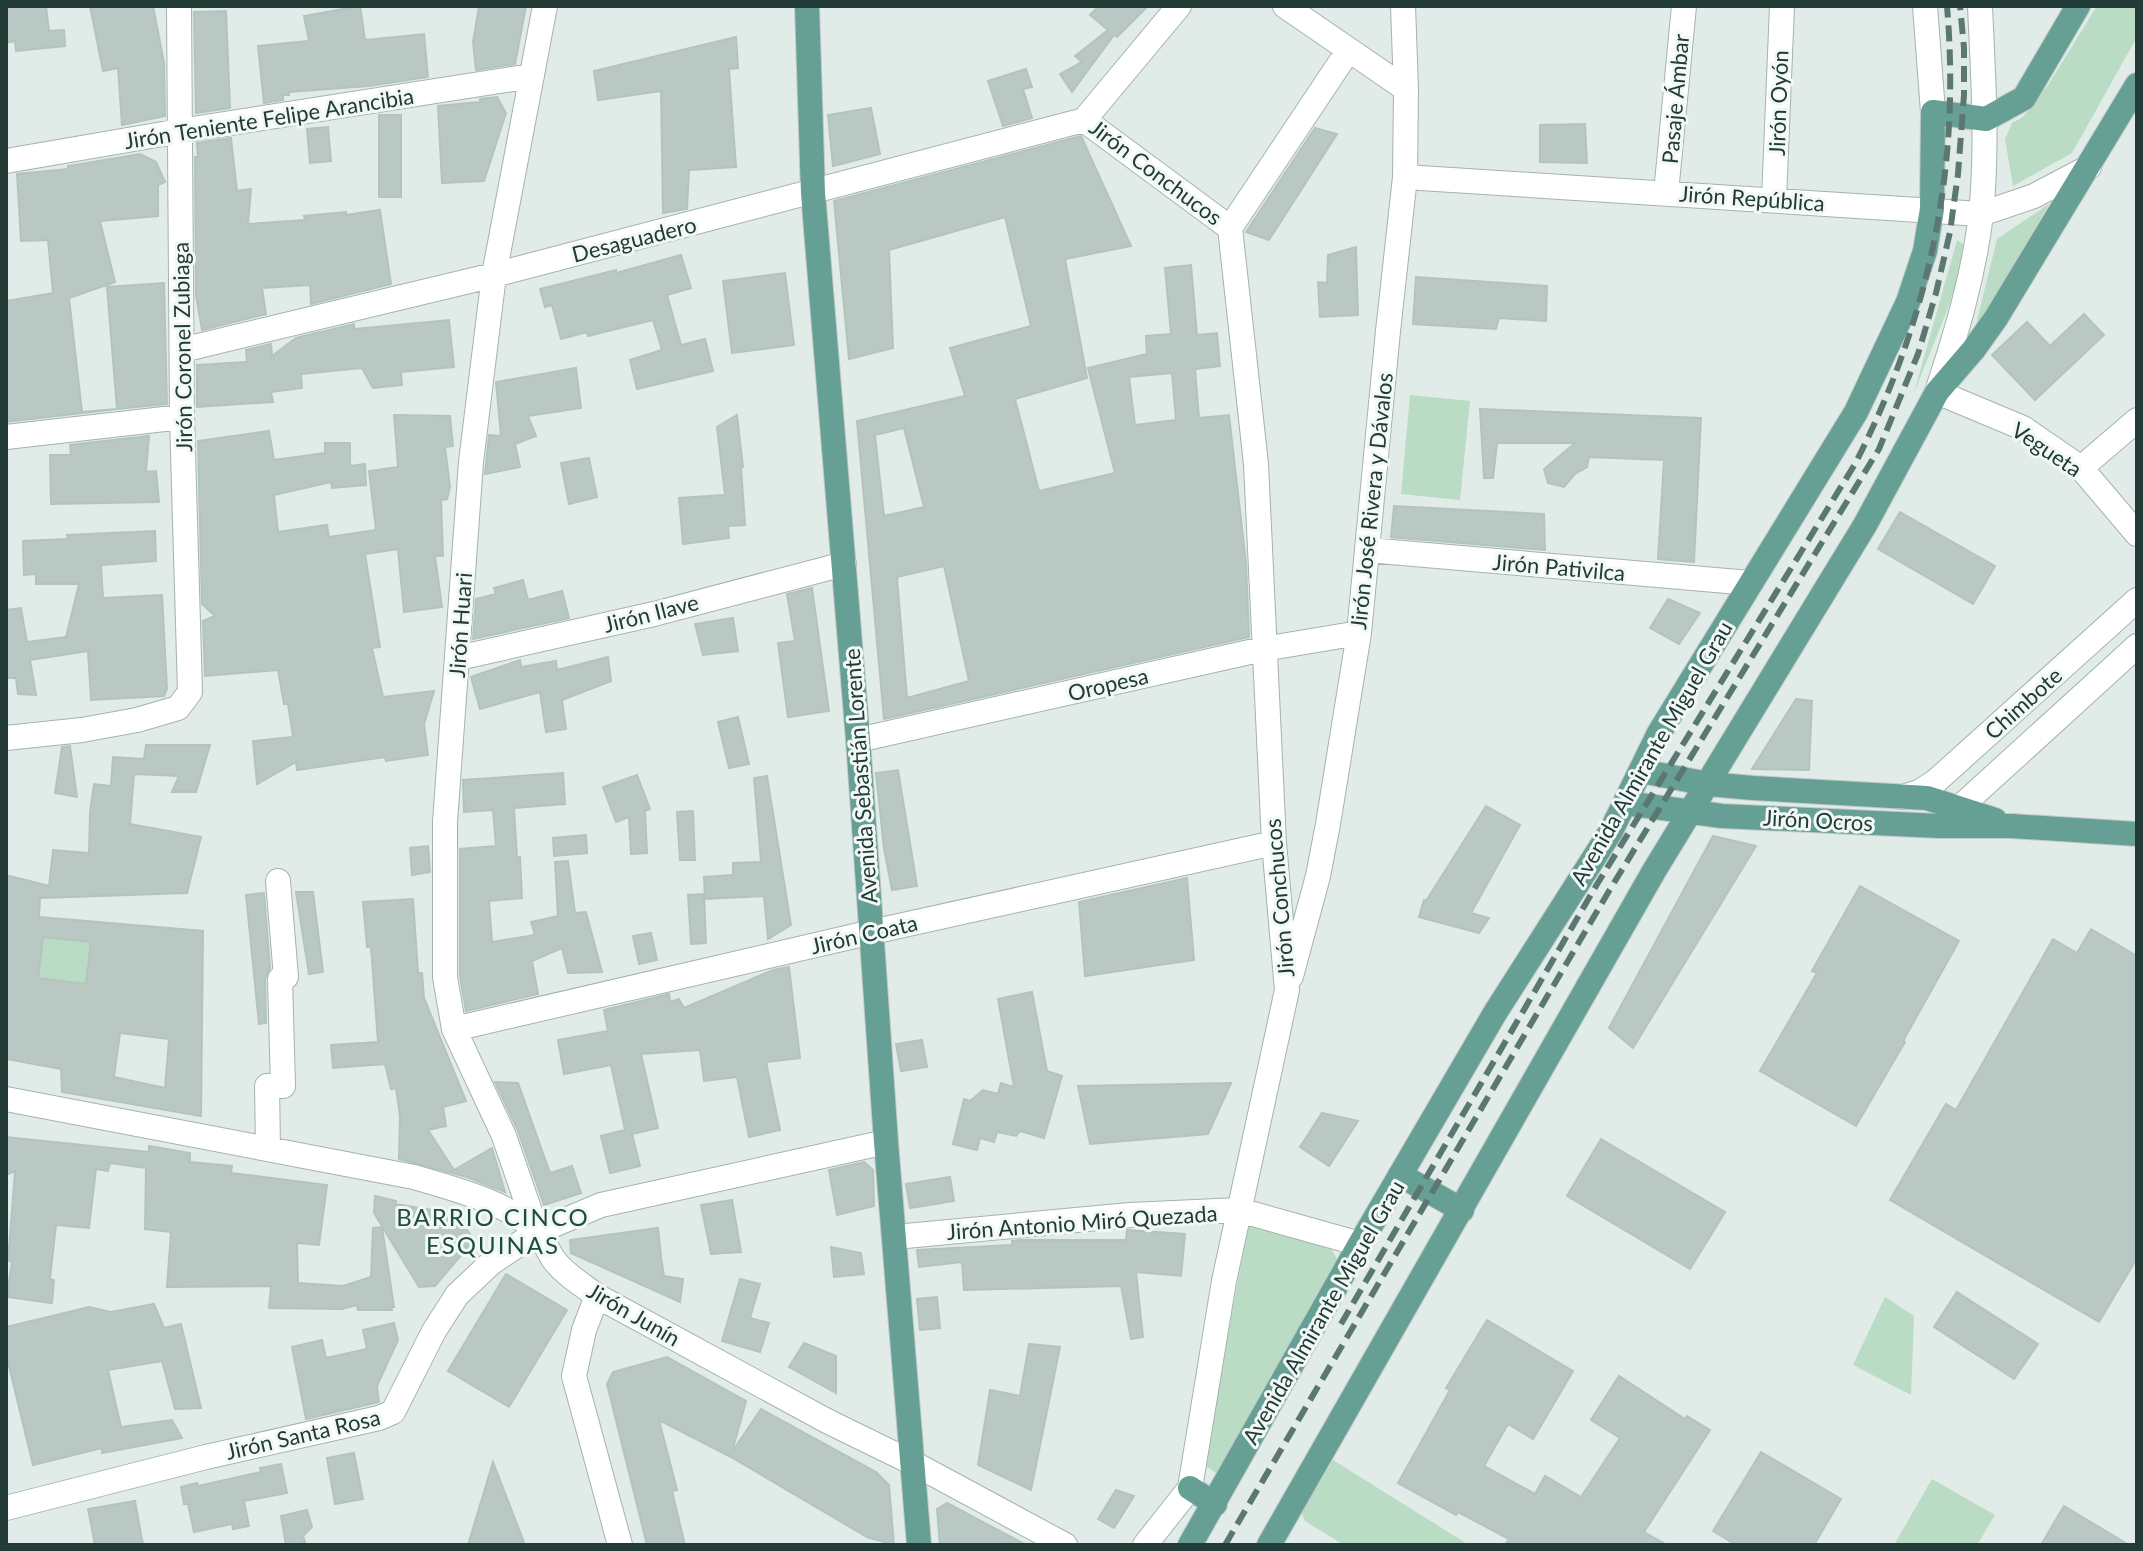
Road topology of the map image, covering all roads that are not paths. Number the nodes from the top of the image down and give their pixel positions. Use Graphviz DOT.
graph roads {
  1 [pos="179,6"];
  2 [pos="545,6"];
  3 [pos="807,6"];
  4 [pos="1179,6"];
  5 [pos="1285,6"];
  6 [pos="1403,6"];
  7 [pos="1684,6"];
  8 [pos="1782,6"];
  9 [pos="1925,6"];
  10 [pos="1980,6"];
  11 [pos="2078,6"];
  12 [pos="1348,51"];
  13 [pos="532,76"];
  14 [pos="2137,85"];
  15 [pos="1406,89"];
  16 [pos="1933,112"];
  17 [pos="1986,119"];
  18 [pos="1084,120"];
  19 [pos="180,131"];
  20 [pos="6,161"];
  21 [pos="2089,167"];
  22 [pos="1405,177"];
  23 [pos="813,193"];
  24 [pos="1666,193"];
  25 [pos="1774,199"];
  26 [pos="1932,209"];
  27 [pos="1981,214"];
  28 [pos="1230,228"];
  29 [pos="494,275"];
  30 [pos="182,350"];
  31 [pos="1937,392"];
  32 [pos="182,417"];
  33 [pos="2137,420"];
  34 [pos="6,437"];
  35 [pos="2081,468"];
  36 [pos="2137,534"];
  37 [pos="1368,550"];
  38 [pos="844,564"];
  39 [pos="1750,583"];
  40 [pos="2137,600"];
  41 [pos="1359,633"];
  42 [pos="2137,646"];
  43 [pos="1263,649"];
  44 [pos="458,658"];
  45 [pos="6,738"];
  46 [pos="858,740"];
  47 [pos="1641,771"];
  48 [pos="1708,784"];
  49 [pos="1903,797"];
  50 [pos="1625,803"];
  51 [pos="1960,807"];
  52 [pos="1691,810"];
  53 [pos="1939,826"];
  54 [pos="2012,826"];
  55 [pos="2137,834"];
  56 [pos="1274,843"];
  57 [pos="278,881"];
  58 [pos="872,932"];
  59 [pos="1287,990"];
  60 [pos="454,1029"];
  61 [pos="6,1099"];
  62 [pos="886,1142"];
  63 [pos="268,1149"];
  64 [pos="1400,1175"];
  65 [pos="1239,1210"];
  66 [pos="1462,1210"];
  67 [pos="537,1232"];
  68 [pos="895,1237"];
  69 [pos="1360,1244"];
  70 [pos="597,1296"];
  71 [pos="913,1463"];
  72 [pos="1190,1488"];
  73 [pos="1215,1504"];
  74 [pos="6,1508"];
  75 [pos="620,1545"];
  76 [pos="919,1545"];
  77 [pos="1065,1545"];
  78 [pos="1145,1545"];
  79 [pos="1190,1545"];
  80 [pos="1269,1545"];
  1 -- 19 [label="street, Jirón Coronel Zubiaga"];
  2 -- 13 [label="street, Jirón Huari"];
  3 -- 23 [label="main road, Avenida Sebastián Lorente"];
  4 -- 18 [label="street, Jirón Conchucos"];
  5 -- 12 [label="street"];
  6 -- 15 [label="street, Jirón José Rivera y Dávalos"];
  7 -- 24 [label="street, Pasaje Ámbar"];
  8 -- 25 [label="street, Jirón Oyón"];
  9 -- 16 [label="street"];
  10 -- 17 [label="street"];
  11 -- 17 [label="main road"];
  12 -- 15 [label="street"];
  12 -- 28 [label="street, Jirón Conchucos"];
  13 -- 19 [label="street, Jirón Teniente Felipe Arancibia"];
  13 -- 29 [label="street, Jirón Huari"];
  14 -- 21 [label="main road"];
  15 -- 22 [label="street, Jirón José Rivera y Dávalos"];
  16 -- 17 [label="main road"];
  16 -- 26 [label="main road, Avenida Almirante Miguel Grau"];
  17 -- 27 [label="street"];
  18 -- 23 [label="street, Desaguadero"];
  18 -- 28 [label="street, Jirón Conchucos"];
  19 -- 20 [label="street, Jirón Teniente Felipe Arancibia"];
  19 -- 30 [label="street, Jirón Coronel Zubiaga"];
  21 -- 27 [label="street, Jirón República"];
  21 -- 31 [label="main road"];
  22 -- 24 [label="street, Jirón República"];
  22 -- 37 [label="street, Jirón José Rivera y Dávalos"];
  23 -- 29 [label="street, Desaguadero"];
  23 -- 38 [label="main road, Avenida Sebastián Lorente"];
  24 -- 25 [label="street, Jirón República"];
  25 -- 26 [label="street, Jirón República"];
  26 -- 27 [label="street, Jirón República"];
  26 -- 39 [label="main road, Avenida Almirante Miguel Grau"];
  27 -- 31 [label="street"];
  28 -- 43 [label="street, Jirón Conchucos"];
  29 -- 30 [label="street, Desaguadero"];
  29 -- 44 [label="street, Jirón Huari"];
  30 -- 32 [label="street, Jirón Coronel Zubiaga"];
  31 -- 35 [label="street, Vegueta"];
  31 -- 48 [label="main road"];
  32 -- 34 [label="street"];
  32 -- 45 [label="street, Jirón Coronel Zubiaga"];
  33 -- 35 [label="street"];
  35 -- 36 [label="street, Vegueta"];
  37 -- 39 [label="street, Jirón Pativilca"];
  37 -- 41 [label="street, Jirón José Rivera y Dávalos"];
  38 -- 44 [label="street, Jirón Ilave"];
  38 -- 46 [label="main road, Avenida Sebastián Lorente"];
  39 -- 47 [label="main road, Avenida Almirante Miguel Grau"];
  40 -- 49 [label="street, Chimbote"];
  41 -- 43 [label="street, Oropesa"];
  41 -- 59 [label="street, Jirón José Rivera y Dávalos"];
  42 -- 51 [label="street, Chimbote"];
  43 -- 46 [label="street, Oropesa"];
  43 -- 56 [label="street, Jirón Conchucos"];
  44 -- 60 [label="street, Jirón Huari"];
  46 -- 58 [label="main road, Avenida Sebastián Lorente"];
  47 -- 48 [label="main road, Jirón Ocros"];
  47 -- 50 [label="main road, Avenida Almirante Miguel Grau"];
  48 -- 49 [label="main road, Jirón Ocros"];
  48 -- 52 [label="main road"];
  49 -- 51 [label="main road, Jirón Ocros"];
  50 -- 52 [label="main road, Jirón Ocros"];
  50 -- 64 [label="main road, Avenida Almirante Miguel Grau"];
  51 -- 53 [label="street, Chimbote"];
  51 -- 54 [label="main road, Jirón Ocros"];
  52 -- 53 [label="main road, Jirón Ocros"];
  52 -- 66 [label="main road"];
  53 -- 54 [label="main road, Jirón Ocros"];
  54 -- 55 [label="main road, Jirón Ocros"];
  56 -- 58 [label="street, Jirón Coata"];
  56 -- 59 [label="street, Jirón Conchucos"];
  57 -- 63 [label="street"];
  58 -- 60 [label="street, Jirón Coata"];
  58 -- 62 [label="main road, Avenida Sebastián Lorente"];
  59 -- 65 [label="street, Jirón Conchucos"];
  60 -- 67 [label="street, Jirón Huari"];
  61 -- 63 [label="street, Jirón Junín"];
  62 -- 67 [label="street, Jirón Santa Rosa"];
  62 -- 68 [label="main road, Avenida Sebastián Lorente"];
  63 -- 67 [label="street, Jirón Junín"];
  64 -- 66 [label="main road"];
  64 -- 69 [label="main road, Avenida Almirante Miguel Grau"];
  65 -- 68 [label="street, Jirón Antonio Miró Quezada"];
  65 -- 69 [label="street, Jirón Antonio Miró Quezada"];
  65 -- 72 [label="street, Jirón Conchucos"];
  66 -- 80 [label="main road"];
  67 -- 70 [label="street, Jirón Junín"];
  67 -- 74 [label="street, Jirón Santa Rosa"];
  68 -- 71 [label="main road, Avenida Sebastián Lorente"];
  69 -- 73 [label="main road, Avenida Almirante Miguel Grau"];
  70 -- 71 [label="street, Jirón Junín"];
  70 -- 75 [label="street"];
  71 -- 76 [label="main road, Avenida Sebastián Lorente"];
  71 -- 77 [label="street, Jirón Junín"];
  72 -- 73 [label="main road"];
  72 -- 78 [label="street, Jirón Conchucos"];
  73 -- 79 [label="main road, Avenida Almirante Miguel Grau"];
}
